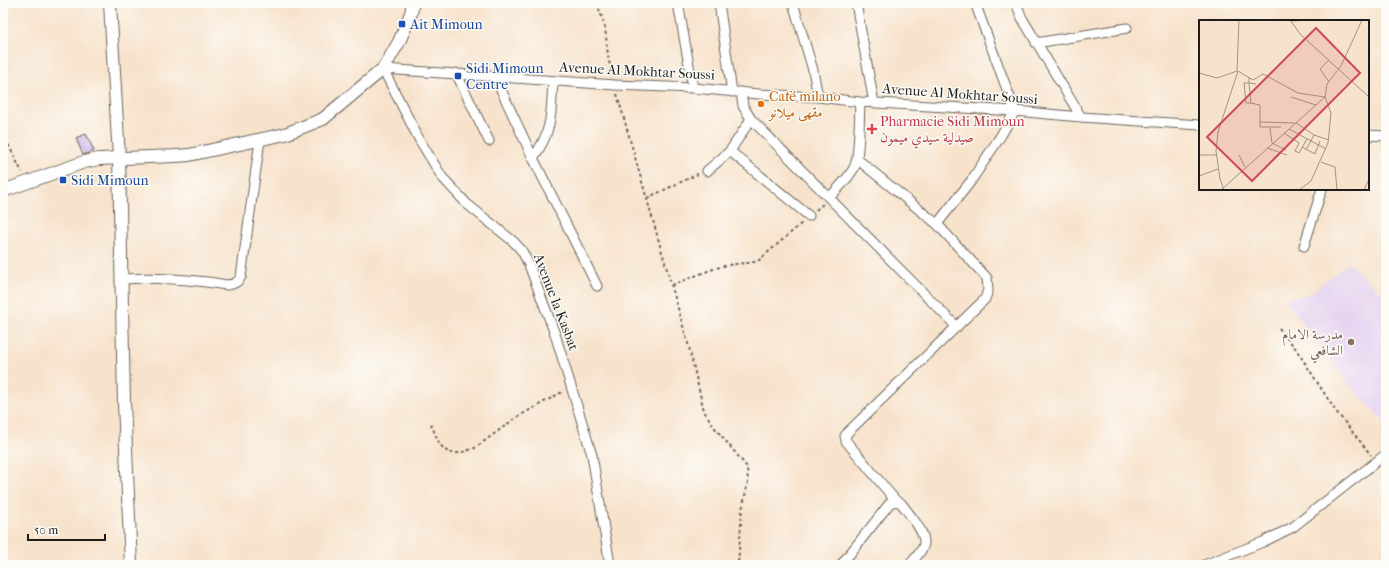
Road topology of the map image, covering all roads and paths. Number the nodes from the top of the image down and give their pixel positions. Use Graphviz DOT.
graph roads {
  1 [pos="110,3"];
  2 [pos="413,3"];
  3 [pos="597,3"];
  4 [pos="678,3"];
  5 [pos="719,3"];
  6 [pos="793,3"];
  7 [pos="856,3"];
  8 [pos="975,3"];
  9 [pos="1016,3"];
  10 [pos="1127,28"];
  11 [pos="1036,43"];
  12 [pos="383,69"];
  13 [pos="456,73"];
  14 [pos="495,77"];
  15 [pos="553,81"];
  16 [pos="614,86"];
  17 [pos="692,88"];
  18 [pos="736,92"];
  19 [pos="818,97"];
  20 [pos="860,102"];
  21 [pos="874,103"];
  22 [pos="1015,111"];
  23 [pos="1081,117"];
  24 [pos="751,119"];
  25 [pos="1199,125"];
  26 [pos="3,134"];
  27 [pos="1369,135"];
  28 [pos="1386,136"];
  29 [pos="260,140"];
  30 [pos="489,141"];
  31 [pos="730,151"];
  32 [pos="119,158"];
  33 [pos="533,158"];
  34 [pos="857,159"];
  35 [pos="707,170"];
  36 [pos="26,183"];
  37 [pos="1322,190"];
  38 [pos="3,191"];
  39 [pos="830,197"];
  40 [pos="647,198"];
  41 [pos="809,216"];
  42 [pos="937,224"];
  43 [pos="1304,246"];
  44 [pos="122,279"];
  45 [pos="672,285"];
  46 [pos="597,286"];
  47 [pos="958,327"];
  48 [pos="1279,328"];
  49 [pos="572,386"];
  50 [pos="430,424"];
  51 [pos="1386,454"];
  52 [pos="1377,462"];
  53 [pos="896,501"];
  54 [pos="131,565"];
  55 [pos="610,565"];
  56 [pos="738,565"];
  57 [pos="841,565"];
  58 [pos="909,565"];
  59 [pos="1204,565"];
  1 -- 32 [label="street"];
  2 -- 12 [label="street"];
  3 -- 16 [label="path"];
  4 -- 17 [label="street"];
  5 -- 18 [label="street"];
  6 -- 19 [label="street"];
  7 -- 21 [label="street"];
  8 -- 22 [label="street"];
  9 -- 11 [label="street"];
  10 -- 11 [label="street"];
  11 -- 23 [label="street"];
  12 -- 13 [label="street, Avenue Al Mokhtar Soussi"];
  12 -- 29 [label="street"];
  12 -- 49 [label="street, Avenue la Kasbat"];
  13 -- 14 [label="street, Avenue Al Mokhtar Soussi"];
  13 -- 30 [label="street"];
  14 -- 15 [label="street, Avenue Al Mokhtar Soussi"];
  14 -- 33 [label="street"];
  15 -- 16 [label="street, Avenue Al Mokhtar Soussi"];
  15 -- 33 [label="street"];
  16 -- 17 [label="street, Avenue Al Mokhtar Soussi"];
  16 -- 40 [label="path"];
  17 -- 18 [label="street, Avenue Al Mokhtar Soussi"];
  18 -- 19 [label="street, Avenue Al Mokhtar Soussi"];
  18 -- 24 [label="street"];
  19 -- 20 [label="street, Avenue Al Mokhtar Soussi"];
  20 -- 21 [label="street, Avenue Al Mokhtar Soussi"];
  20 -- 34 [label="street"];
  21 -- 22 [label="street, Avenue Al Mokhtar Soussi"];
  22 -- 23 [label="street, Avenue Al Mokhtar Soussi"];
  22 -- 42 [label="street"];
  23 -- 25 [label="street, Avenue Al Mokhtar Soussi"];
  24 -- 31 [label="street"];
  24 -- 39 [label="street"];
  26 -- 36 [label="path"];
  27 -- 28 [label="street"];
  29 -- 32 [label="street"];
  29 -- 44 [label="street"];
  31 -- 35 [label="street"];
  31 -- 41 [label="street"];
  32 -- 36 [label="street"];
  32 -- 44 [label="street"];
  33 -- 46 [label="street"];
  34 -- 39 [label="street"];
  34 -- 42 [label="street"];
  35 -- 40 [label="path"];
  36 -- 38 [label="street"];
  37 -- 43 [label="street"];
  39 -- 41 [label="path"];
  39 -- 47 [label="street"];
  40 -- 45 [label="path"];
  41 -- 45 [label="path"];
  42 -- 47 [label="street"];
  44 -- 54 [label="street"];
  45 -- 56 [label="path"];
  47 -- 53 [label="street"];
  48 -- 52 [label="path"];
  49 -- 50 [label="path"];
  49 -- 55 [label="street, Avenue la Kasbat"];
  51 -- 52 [label="street"];
  52 -- 59 [label="street"];
  53 -- 57 [label="street"];
  53 -- 58 [label="street"];
}
